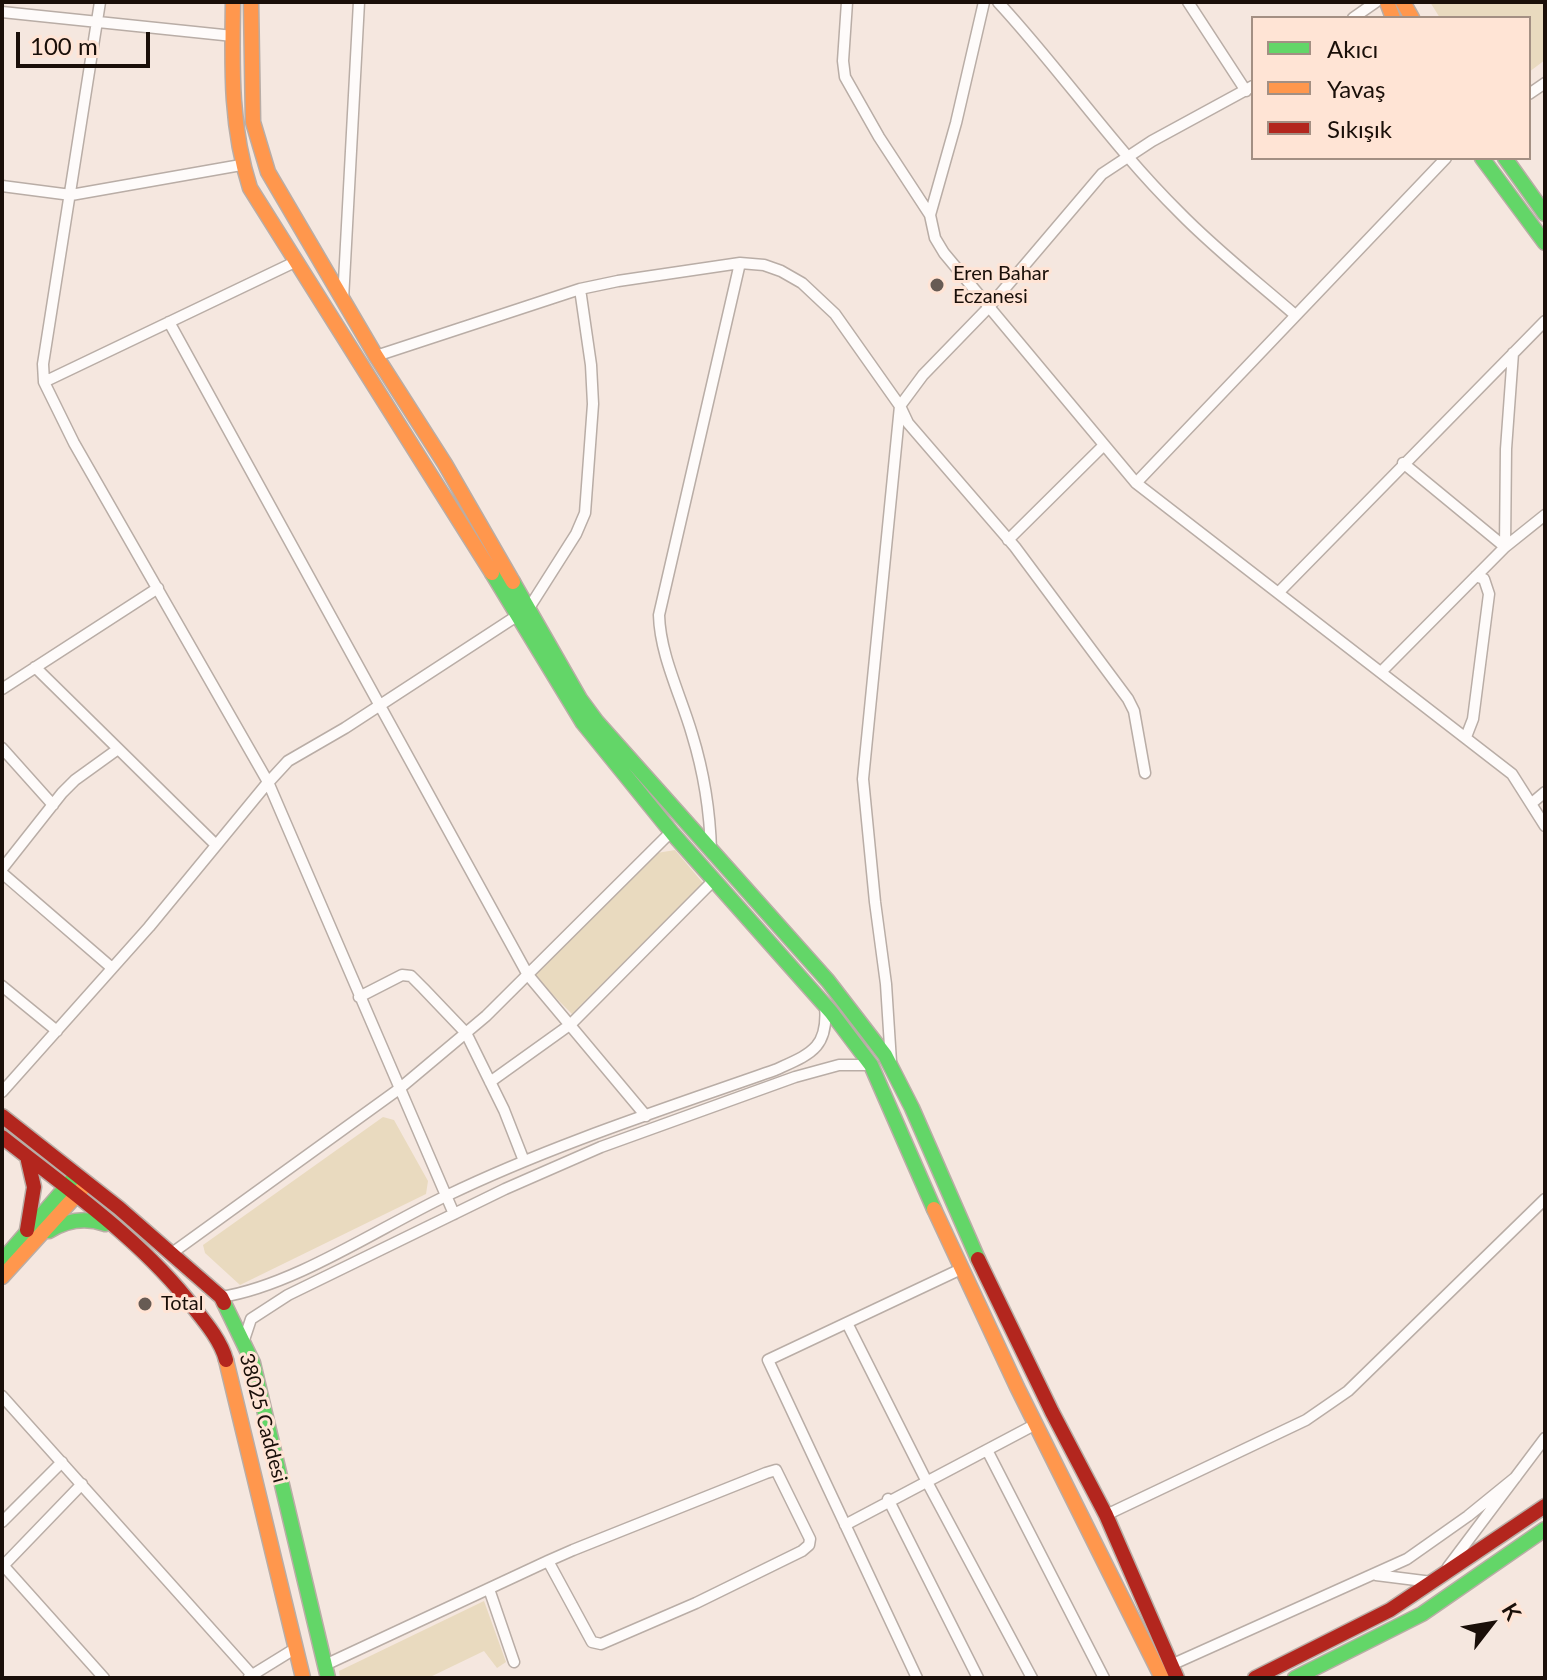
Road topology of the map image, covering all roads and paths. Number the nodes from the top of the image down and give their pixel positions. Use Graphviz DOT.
graph roads {
  1 [pos="100,2"];
  2 [pos="233,2"];
  3 [pos="251,2"];
  4 [pos="359,2"];
  5 [pos="847,2"];
  6 [pos="984,2"];
  7 [pos="998,2"];
  8 [pos="1188,2"];
  9 [pos="1376,2"];
  10 [pos="2,12"];
  11 [pos="1356,16"];
  12 [pos="97,22"];
  13 [pos="233,36"];
  14 [pos="1250,89"];
  15 [pos="1127,156"];
  16 [pos="1444,160"];
  17 [pos="1483,160"];
  18 [pos="1506,160"];
  19 [pos="241,165"];
  20 [pos="2,186"];
  21 [pos="71,195"];
  22 [pos="1545,214"];
  23 [pos="930,215"];
  24 [pos="1545,243"];
  25 [pos="297,261"];
  26 [pos="740,263"];
  27 [pos="580,289"];
  28 [pos="343,302"];
  29 [pos="989,307"];
  30 [pos="1294,314"];
  31 [pos="1545,321"];
  32 [pos="169,322"];
  33 [pos="1513,353"];
  34 [pos="376,356"];
  35 [pos="44,382"];
  36 [pos="900,406"];
  37 [pos="1104,445"];
  38 [pos="1403,463"];
  39 [pos="1136,483"];
  40 [pos="1545,515"];
  41 [pos="1008,540"];
  42 [pos="1505,547"];
  43 [pos="1476,576"];
  44 [pos="158,588"];
  45 [pos="1278,593"];
  46 [pos="523,612"];
  47 [pos="35,667"];
  48 [pos="1382,671"];
  49 [pos="2,689"];
  50 [pos="381,704"];
  51 [pos="1466,737"];
  52 [pos="2,748"];
  53 [pos="118,749"];
  54 [pos="1145,773"];
  55 [pos="268,782"];
  56 [pos="1545,792"];
  57 [pos="1532,803"];
  58 [pos="53,805"];
  59 [pos="1545,826"];
  60 [pos="671,832"];
  61 [pos="216,845"];
  62 [pos="711,851"];
  63 [pos="2,871"];
  64 [pos="714,880"];
  65 [pos="112,968"];
  66 [pos="528,975"];
  67 [pos="2,986"];
  68 [pos="359,997"];
  69 [pos="825,1005"];
  70 [pos="571,1024"];
  71 [pos="57,1031"];
  72 [pos="466,1033"];
  73 [pos="809,1054"];
  74 [pos="871,1065"];
  75 [pos="891,1066"];
  76 [pos="808,1074"];
  77 [pos="490,1082"];
  78 [pos="399,1089"];
  79 [pos="2,1092"];
  80 [pos="2,1116"];
  81 [pos="646,1116"];
  82 [pos="2,1137"];
  83 [pos="27,1157"];
  84 [pos="524,1161"];
  85 [pos="82,1179"];
  86 [pos="71,1192"];
  87 [pos="446,1196"];
  88 [pos="1545,1199"];
  89 [pos="454,1214"];
  90 [pos="119,1232"];
  91 [pos="31,1236"];
  92 [pos="172,1253"];
  93 [pos="2,1261"];
  94 [pos="961,1269"];
  95 [pos="2,1277"];
  96 [pos="221,1297"];
  97 [pos="847,1323"];
  98 [pos="243,1343"];
  99 [pos="2,1396"];
  100 [pos="1036,1424"];
  101 [pos="1545,1438"];
  102 [pos="987,1450"];
  103 [pos="62,1462"];
  104 [pos="1516,1477"];
  105 [pos="926,1480"];
  106 [pos="82,1484"];
  107 [pos="888,1499"];
  108 [pos="1545,1506"];
  109 [pos="1106,1515"];
  110 [pos="2,1522"];
  111 [pos="845,1525"];
  112 [pos="1545,1529"];
  113 [pos="548,1561"];
  114 [pos="2,1565"];
  115 [pos="1373,1575"];
  116 [pos="1436,1581"];
  117 [pos="489,1589"];
  118 [pos="296,1648"];
  119 [pos="514,1662"];
  120 [pos="326,1672"];
  121 [pos="1167,1675"];
  122 [pos="249,1676"];
  123 [pos="104,1678"];
  124 [pos="303,1678"];
  125 [pos="917,1678"];
  126 [pos="978,1678"];
  127 [pos="1032,1678"];
  128 [pos="1104,1678"];
  129 [pos="1255,1678"];
  130 [pos="1295,1678"];
  1 -- 12 [label="street"];
  2 -- 13 [label="street"];
  3 -- 28 [label="street"];
  4 -- 28 [label="street"];
  5 -- 23 [label="street"];
  6 -- 23 [label="street"];
  7 -- 15 [label="street"];
  8 -- 14 [label="street"];
  9 -- 11 [label="street"];
  10 -- 12 [label="street"];
  12 -- 13 [label="street"];
  12 -- 21 [label="street"];
  13 -- 19 [label="street"];
  14 -- 15 [label="street"];
  15 -- 29 [label="street"];
  15 -- 30 [label="street"];
  16 -- 30 [label="street"];
  17 -- 24 [label="street"];
  18 -- 22 [label="street"];
  19 -- 21 [label="street"];
  19 -- 25 [label="street"];
  20 -- 21 [label="street"];
  21 -- 35 [label="street"];
  23 -- 29 [label="street"];
  25 -- 32 [label="street"];
  25 -- 46 [label="street"];
  26 -- 27 [label="street"];
  26 -- 36 [label="street"];
  26 -- 62 [label="street"];
  27 -- 34 [label="street"];
  27 -- 46 [label="street"];
  28 -- 34 [label="street"];
  29 -- 36 [label="street"];
  29 -- 37 [label="street"];
  30 -- 39 [label="street"];
  31 -- 33 [label="street"];
  32 -- 35 [label="street"];
  32 -- 50 [label="street"];
  33 -- 38 [label="street"];
  33 -- 42 [label="street"];
  34 -- 46 [label="street"];
  35 -- 44 [label="street"];
  36 -- 41 [label="street"];
  36 -- 75 [label="street"];
  37 -- 39 [label="street"];
  37 -- 41 [label="street"];
  38 -- 42 [label="street"];
  38 -- 45 [label="street"];
  39 -- 45 [label="street"];
  40 -- 42 [label="street"];
  41 -- 54 [label="street"];
  42 -- 43 [label="street"];
  43 -- 48 [label="street"];
  43 -- 51 [label="street"];
  44 -- 47 [label="street"];
  44 -- 55 [label="street"];
  45 -- 48 [label="street"];
  46 -- 50 [label="street"];
  46 -- 60 [label="street"];
  46 -- 62 [label="street"];
  47 -- 49 [label="street"];
  47 -- 53 [label="street"];
  48 -- 51 [label="street"];
  50 -- 55 [label="street"];
  50 -- 66 [label="street"];
  51 -- 57 [label="street"];
  52 -- 58 [label="street"];
  53 -- 58 [label="street"];
  53 -- 61 [label="street"];
  55 -- 61 [label="street"];
  55 -- 68 [label="street"];
  56 -- 57 [label="street"];
  57 -- 59 [label="street"];
  58 -- 63 [label="street"];
  60 -- 64 [label="street"];
  60 -- 66 [label="street"];
  61 -- 65 [label="street"];
  62 -- 75 [label="street"];
  63 -- 65 [label="street"];
  64 -- 69 [label="street"];
  64 -- 70 [label="street"];
  65 -- 71 [label="street"];
  66 -- 70 [label="street"];
  66 -- 72 [label="street"];
  67 -- 71 [label="street"];
  68 -- 72 [label="street"];
  68 -- 78 [label="street"];
  69 -- 73 [label="street"];
  69 -- 74 [label="street"];
  70 -- 77 [label="street"];
  70 -- 81 [label="street"];
  71 -- 79 [label="street"];
  72 -- 77 [label="street"];
  72 -- 78 [label="street"];
  73 -- 76 [label="street"];
  73 -- 81 [label="street"];
  74 -- 76 [label="street"];
  74 -- 94 [label="street"];
  75 -- 109 [label="street"];
  76 -- 89 [label="street"];
  77 -- 84 [label="street"];
  78 -- 87 [label="street"];
  78 -- 92 [label="street"];
  80 -- 85 [label="street, 38025 Caddesi"];
  81 -- 84 [label="street"];
  82 -- 83 [label="street, 38025 Caddesi"];
  83 -- 86 [label="street, 38025 Caddesi"];
  83 -- 91 [label="street"];
  84 -- 87 [label="street"];
  85 -- 86 [label="street"];
  85 -- 92 [label="street, 38025 Caddesi"];
  86 -- 90 [label="street, 38025 Caddesi"];
  86 -- 91 [label="street"];
  87 -- 89 [label="street"];
  87 -- 96 [label="street"];
  88 -- 109 [label="street"];
  89 -- 98 [label="street"];
  90 -- 91 [label="street"];
  90 -- 118 [label="street, 38025 Caddesi"];
  91 -- 93 [label="street"];
  91 -- 95 [label="street"];
  92 -- 96 [label="street, 38025 Caddesi"];
  94 -- 97 [label="street"];
  94 -- 100 [label="street"];
  96 -- 98 [label="street, 38025 Caddesi"];
  97 -- 105 [label="street"];
  97 -- 111 [label="street"];
  98 -- 120 [label="street, 38025 Caddesi"];
  99 -- 103 [label="street"];
  100 -- 102 [label="street"];
  100 -- 121 [label="street"];
  101 -- 104 [label="street"];
  102 -- 105 [label="street"];
  102 -- 128 [label="street"];
  103 -- 106 [label="street"];
  103 -- 110 [label="street"];
  104 -- 115 [label="street"];
  104 -- 116 [label="street"];
  105 -- 107 [label="street"];
  105 -- 127 [label="street"];
  106 -- 114 [label="street"];
  106 -- 122 [label="street"];
  107 -- 111 [label="street"];
  107 -- 126 [label="street"];
  108 -- 116 [label="street"];
  109 -- 121 [label="street"];
  111 -- 125 [label="street"];
  112 -- 130 [label="street"];
  113 -- 113 [label="street"];
  113 -- 117 [label="street"];
  114 -- 123 [label="street"];
  115 -- 116 [label="street"];
  115 -- 121 [label="street"];
  116 -- 129 [label="street"];
  117 -- 119 [label="street"];
  117 -- 120 [label="street"];
  118 -- 122 [label="street"];
  118 -- 124 [label="street, 38025 Caddesi"];
}
